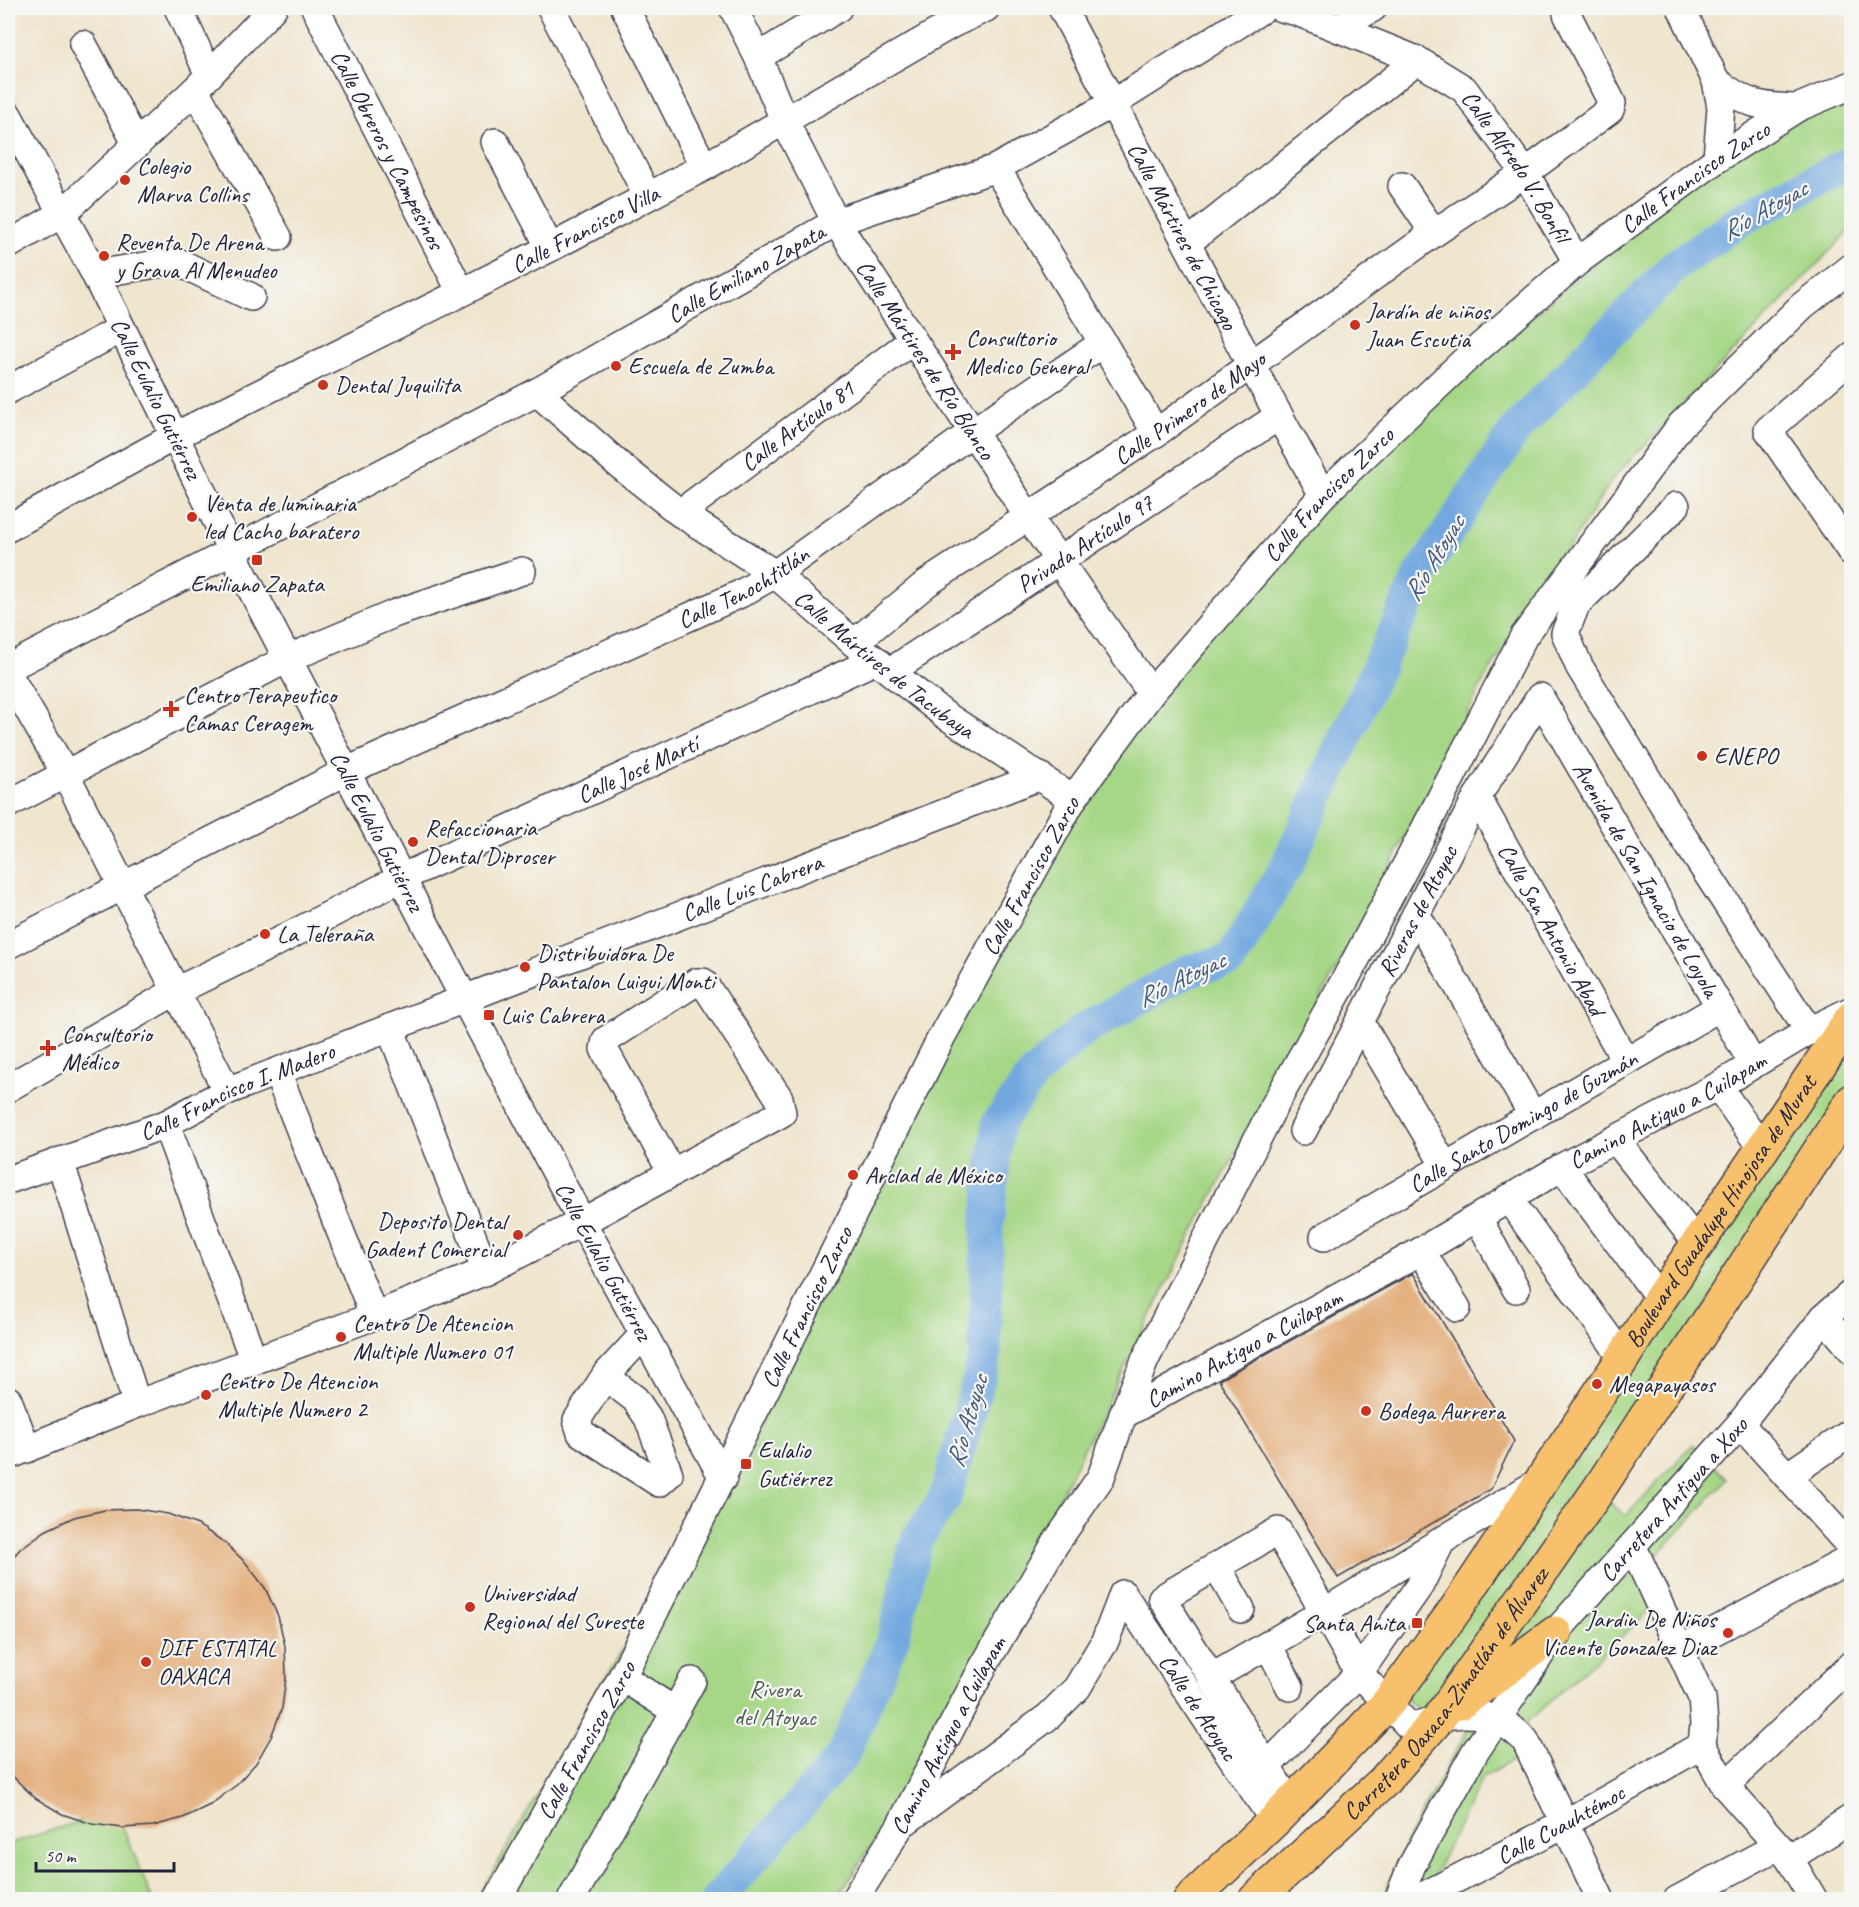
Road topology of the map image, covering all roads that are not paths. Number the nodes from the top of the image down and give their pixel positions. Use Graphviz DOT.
graph roads {
  1 [pos="178,8"];
  2 [pos="273,8"];
  3 [pos="315,8"];
  4 [pos="551,8"];
  5 [pos="625,8"];
  6 [pos="733,8"];
  7 [pos="838,8"];
  8 [pos="986,8"];
  9 [pos="1062,8"];
  10 [pos="1264,8"];
  11 [pos="1281,8"];
  12 [pos="1373,8"];
  13 [pos="1681,8"];
  14 [pos="1567,14"];
  15 [pos="1338,28"];
  16 [pos="83,44"];
  17 [pos="758,57"];
  18 [pos="1417,60"];
  19 [pos="1716,81"];
  20 [pos="202,82"];
  21 [pos="1851,85"];
  22 [pos="1112,104"];
  23 [pos="1797,108"];
  24 [pos="8,115"];
  25 [pos="784,120"];
  26 [pos="495,142"];
  27 [pos="137,145"];
  28 [pos="1717,159"];
  29 [pos="704,166"];
  30 [pos="996,168"];
  31 [pos="1525,173"];
  32 [pos="1402,186"];
  33 [pos="647,195"];
  34 [pos="63,213"];
  35 [pos="836,222"];
  36 [pos="1434,233"];
  37 [pos="278,237"];
  38 [pos="1187,243"];
  39 [pos="8,244"];
  40 [pos="550,248"];
  41 [pos="1576,262"];
  42 [pos="1851,267"];
  43 [pos="95,274"];
  44 [pos="461,292"];
  45 [pos="251,297"];
  46 [pos="121,329"];
  47 [pos="913,340"];
  48 [pos="1103,343"];
  49 [pos="1851,357"];
  50 [pos="1251,365"];
  51 [pos="8,390"];
  52 [pos="537,392"];
  53 [pos="1280,416"];
  54 [pos="975,431"];
  55 [pos="1156,433"];
  56 [pos="176,436"];
  57 [pos="1323,495"];
  58 [pos="1676,506"];
  59 [pos="680,513"];
  60 [pos="1029,518"];
  61 [pos="8,528"];
  62 [pos="231,550"];
  63 [pos="1851,553"];
  64 [pos="1059,562"];
  65 [pos="522,570"];
  66 [pos="775,574"];
  67 [pos="854,644"];
  68 [pos="287,659"];
  69 [pos="883,665"];
  70 [pos="8,668"];
  71 [pos="8,674"];
  72 [pos="1151,693"];
  73 [pos="1540,697"];
  74 [pos="348,771"];
  75 [pos="66,775"];
  76 [pos="1040,776"];
  77 [pos="1477,797"];
  78 [pos="1073,799"];
  79 [pos="8,804"];
  80 [pos="400,878"];
  81 [pos="121,887"];
  82 [pos="1416,914"];
  83 [pos="8,945"];
  84 [pos="176,991"];
  85 [pos="465,1000"];
  86 [pos="1720,1007"];
  87 [pos="1851,1010"];
  88 [pos="1851,1017"];
  89 [pos="1360,1022"];
  90 [pos="390,1028"];
  91 [pos="1809,1031"];
  92 [pos="1626,1062"];
  93 [pos="1753,1064"];
  94 [pos="277,1072"];
  95 [pos="1718,1086"];
  96 [pos="8,1088"];
  97 [pos="227,1091"];
  98 [pos="1851,1101"];
  99 [pos="1533,1116"];
  100 [pos="166,1124"];
  101 [pos="1303,1131"];
  102 [pos="1616,1140"];
  103 [pos="1762,1149"];
  104 [pos="60,1161"];
  105 [pos="1445,1166"];
  106 [pos="1562,1167"];
  107 [pos="672,1173"];
  108 [pos="8,1180"];
  109 [pos="1508,1198"];
  110 [pos="1478,1218"];
  111 [pos="582,1222"];
  112 [pos="1324,1237"];
  113 [pos="1697,1243"];
  114 [pos="1421,1251"];
  115 [pos="486,1271"];
  116 [pos="1516,1289"];
  117 [pos="1851,1293"];
  118 [pos="1660,1299"];
  119 [pos="1457,1308"];
  120 [pos="374,1316"];
  121 [pos="1824,1317"];
  122 [pos="644,1334"];
  123 [pos="1851,1350"];
  124 [pos="1623,1358"];
  125 [pos="254,1361"];
  126 [pos="605,1376"];
  127 [pos="8,1400"];
  128 [pos="137,1404"];
  129 [pos="1123,1415"];
  130 [pos="1740,1424"];
  131 [pos="1851,1432"];
  132 [pos="17,1452"];
  133 [pos="1613,1467"];
  134 [pos="1787,1476"];
  135 [pos="723,1478"];
  136 [pos="1542,1480"];
  137 [pos="1440,1544"];
  138 [pos="1633,1547"];
  139 [pos="1851,1548"];
  140 [pos="1851,1558"];
  141 [pos="1217,1567"];
  142 [pos="1241,1609"];
  143 [pos="1324,1612"];
  144 [pos="1555,1633"];
  145 [pos="1268,1645"];
  146 [pos="1681,1649"];
  147 [pos="1851,1664"];
  148 [pos="1359,1673"];
  149 [pos="622,1677"];
  150 [pos="1211,1678"];
  151 [pos="692,1681"];
  152 [pos="1290,1686"];
  153 [pos="1388,1704"];
  154 [pos="675,1711"];
  155 [pos="1439,1718"];
  156 [pos="1497,1719"];
  157 [pos="1702,1745"];
  158 [pos="1266,1767"];
  159 [pos="1725,1786"];
  160 [pos="1282,1812"];
  161 [pos="1851,1818"];
  162 [pos="1564,1824"];
  163 [pos="900,1826"];
  164 [pos="1783,1852"];
  165 [pos="497,1899"];
  166 [pos="571,1899"];
  167 [pos="854,1899"];
  168 [pos="1190,1899"];
  169 [pos="1255,1899"];
  170 [pos="1398,1899"];
  171 [pos="1415,1899"];
  172 [pos="1601,1899"];
  173 [pos="1677,1899"];
  174 [pos="1814,1899"];
  1 -- 20 [label="street"];
  2 -- 20 [label="street"];
  3 -- 44 [label="street, Calle Obreros y Campesinos"];
  4 -- 33 [label="street"];
  5 -- 29 [label="street"];
  6 -- 17 [label="street, Calle Mártires de Río Blanco"];
  7 -- 17 [label="street"];
  8 -- 25 [label="street, Calle Francisco Villa"];
  9 -- 22 [label="street, Calle Mártires de Chicago"];
  10 -- 22 [label="street, Calle Emiliano Zapata"];
  11 -- 15 [label="street, Calle Alfredo V. Bonfil"];
  12 -- 15 [label="street"];
  13 -- 19 [label="street"];
  14 -- 31 [label="street, Calle Primero de Mayo"];
  15 -- 18 [label="street, Calle Alfredo V. Bonfil"];
  16 -- 27 [label="street"];
  17 -- 25 [label="street, Calle Mártires de Río Blanco"];
  18 -- 31 [label="street, Calle Alfredo V. Bonfil"];
  18 -- 38 [label="street"];
  19 -- 23 [label="street"];
  19 -- 28 [label="street"];
  20 -- 27 [label="street"];
  20 -- 37 [label="street"];
  21 -- 23 [label="street, Calle Francisco Zarco"];
  22 -- 30 [label="street, Calle Emiliano Zapata"];
  22 -- 38 [label="street, Calle Mártires de Chicago"];
  23 -- 28 [label="street, Calle Francisco Zarco"];
  24 -- 34 [label="street, Calle Eulalio Gutiérrez"];
  25 -- 29 [label="street, Calle Francisco Villa"];
  25 -- 35 [label="street, Calle Mártires de Río Blanco"];
  26 -- 40 [label="street"];
  27 -- 34 [label="street"];
  28 -- 41 [label="street, Calle Francisco Zarco"];
  29 -- 33 [label="street, Calle Francisco Villa"];
  30 -- 35 [label="street, Calle Emiliano Zapata"];
  30 -- 48 [label="street"];
  31 -- 36 [label="street, Calle Primero de Mayo"];
  31 -- 41 [label="street, Calle Alfredo V. Bonfil"];
  32 -- 36 [label="street"];
  33 -- 40 [label="street, Calle Francisco Villa"];
  34 -- 39 [label="street"];
  34 -- 43 [label="street, Calle Eulalio Gutiérrez"];
  35 -- 47 [label="street, Calle Mártires de Río Blanco"];
  35 -- 52 [label="street, Calle Emiliano Zapata"];
  36 -- 50 [label="street, Calle Primero de Mayo"];
  38 -- 50 [label="street, Calle Mártires de Chicago"];
  40 -- 44 [label="street, Calle Francisco Villa"];
  41 -- 57 [label="street, Calle Francisco Zarco"];
  42 -- 129 [label="street"];
  43 -- 45 [label="street"];
  43 -- 46 [label="street, Calle Eulalio Gutiérrez"];
  44 -- 56 [label="street, Calle Francisco Villa"];
  46 -- 51 [label="street"];
  46 -- 56 [label="street, Calle Eulalio Gutiérrez"];
  47 -- 54 [label="street, Calle Mártires de Río Blanco"];
  47 -- 59 [label="street, Calle Artículo 81"];
  48 -- 54 [label="street, Calle Tenochtitlán"];
  48 -- 55 [label="street"];
  49 -- 63 [label="street"];
  50 -- 53 [label="street, Calle Mártires de Chicago"];
  50 -- 55 [label="street, Calle Primero de Mayo"];
  52 -- 59 [label="street, Calle Mártires de Tacubaya"];
  52 -- 62 [label="street, Calle Emiliano Zapata"];
  53 -- 57 [label="street, Calle Mártires de Chicago"];
  53 -- 64 [label="street, Privada Artículo 97"];
  54 -- 60 [label="street, Calle Mártires de Río Blanco"];
  54 -- 66 [label="street, Calle Tenochtitlán"];
  55 -- 60 [label="street, Calle Primero de Mayo"];
  56 -- 61 [label="street, Calle Francisco Villa"];
  56 -- 62 [label="street, Calle Eulalio Gutiérrez"];
  57 -- 72 [label="street, Calle Francisco Zarco"];
  58 -- 91 [label="street"];
  59 -- 66 [label="street, Calle Mártires de Tacubaya"];
  60 -- 64 [label="street, Calle Mártires de Río Blanco"];
  60 -- 67 [label="street, Calle Primero de Mayo"];
  62 -- 68 [label="street, Calle Eulalio Gutiérrez"];
  62 -- 70 [label="street, Calle Emiliano Zapata"];
  64 -- 69 [label="street, Privada Artículo 97"];
  64 -- 72 [label="street, Calle Mártires de Río Blanco"];
  65 -- 68 [label="street"];
  66 -- 67 [label="street, Calle Mártires de Tacubaya"];
  66 -- 74 [label="street, Calle Tenochtitlán"];
  67 -- 69 [label="street, Calle Mártires de Tacubaya"];
  68 -- 74 [label="street, Calle Eulalio Gutiérrez"];
  68 -- 75 [label="street"];
  69 -- 76 [label="street, Calle Mártires de Tacubaya"];
  69 -- 80 [label="street, Calle José Martí"];
  71 -- 75 [label="street"];
  72 -- 78 [label="street, Calle Francisco Zarco"];
  73 -- 77 [label="street, Riveras de Atoyac"];
  73 -- 86 [label="street, Avenida de San Ignacio de Loyola"];
  74 -- 80 [label="street, Calle Eulalio Gutiérrez"];
  74 -- 81 [label="street, Calle Tenochtitlán"];
  75 -- 79 [label="street"];
  75 -- 81 [label="street"];
  76 -- 78 [label="street, Calle Mártires de Tacubaya"];
  76 -- 85 [label="street, Calle Luis Cabrera"];
  77 -- 82 [label="street, Riveras de Atoyac"];
  77 -- 92 [label="street, Calle San Antonio Abad"];
  78 -- 135 [label="street, Calle Francisco Zarco"];
  80 -- 84 [label="street, Calle José Martí"];
  80 -- 85 [label="street, Calle Eulalio Gutiérrez"];
  81 -- 83 [label="street, Calle Tenochtitlán"];
  81 -- 84 [label="street"];
  82 -- 89 [label="street, Riveras de Atoyac"];
  82 -- 99 [label="street"];
  84 -- 96 [label="street, Calle José Martí"];
  84 -- 97 [label="street"];
  85 -- 90 [label="street, Calle Francisco I. Madero"];
  85 -- 111 [label="street, Calle Eulalio Gutiérrez"];
  86 -- 92 [label="street, Calle Santo Domingo de Guzmán"];
  86 -- 93 [label="street, Avenida de San Ignacio de Loyola"];
  87 -- 91 [label="street, Camino Antiguo a Cuilapam"];
  88 -- 103 [label="main road, Boulevard Guadalupe Hinojosa de Murat"];
  89 -- 101 [label="street, Riveras de Atoyac"];
  89 -- 105 [label="street"];
  90 -- 94 [label="street, Calle Francisco I. Madero"];
  90 -- 115 [label="street"];
  91 -- 93 [label="street, Camino Antiguo a Cuilapam"];
  92 -- 99 [label="street, Calle Santo Domingo de Guzmán"];
  93 -- 95 [label="street, Camino Antiguo a Cuilapam"];
  94 -- 97 [label="street, Calle Francisco I. Madero"];
  94 -- 120 [label="street"];
  95 -- 102 [label="street, Camino Antiguo a Cuilapam"];
  95 -- 103 [label="street"];
  97 -- 100 [label="street, Calle Francisco I. Madero"];
  98 -- 133 [label="main road, Boulevard Guadalupe Hinojosa de Murat"];
  99 -- 105 [label="street, Calle Santo Domingo de Guzmán"];
  100 -- 104 [label="street, Calle Francisco I. Madero"];
  100 -- 125 [label="street"];
  102 -- 106 [label="street, Camino Antiguo a Cuilapam"];
  102 -- 113 [label="street"];
  103 -- 113 [label="main road, Boulevard Guadalupe Hinojosa de Murat"];
  104 -- 108 [label="street, Calle Francisco I. Madero"];
  104 -- 128 [label="street"];
  105 -- 112 [label="street, Calle Santo Domingo de Guzmán"];
  106 -- 109 [label="street, Camino Antiguo a Cuilapam"];
  106 -- 118 [label="street"];
  107 -- 107 [label="street"];
  107 -- 111 [label="street"];
  109 -- 110 [label="street, Camino Antiguo a Cuilapam"];
  109 -- 124 [label="street"];
  110 -- 114 [label="street, Camino Antiguo a Cuilapam"];
  110 -- 116 [label="street"];
  111 -- 115 [label="street"];
  111 -- 122 [label="street, Calle Eulalio Gutiérrez"];
  113 -- 118 [label="main road, Boulevard Guadalupe Hinojosa de Murat"];
  114 -- 119 [label="street"];
  114 -- 129 [label="street, Camino Antiguo a Cuilapam"];
  115 -- 120 [label="street"];
  117 -- 121 [label="street, Carretera Antigua a Xoxo"];
  118 -- 124 [label="main road, Boulevard Guadalupe Hinojosa de Murat"];
  120 -- 125 [label="street"];
  121 -- 123 [label="street"];
  121 -- 130 [label="street, Carretera Antigua a Xoxo"];
  122 -- 126 [label="street"];
  122 -- 135 [label="street, Calle Eulalio Gutiérrez"];
  124 -- 136 [label="main road, Boulevard Guadalupe Hinojosa de Murat"];
  125 -- 128 [label="street"];
  127 -- 132 [label="street"];
  128 -- 132 [label="street"];
  129 -- 163 [label="street, Camino Antiguo a Cuilapam"];
  130 -- 134 [label="street"];
  130 -- 138 [label="street, Carretera Antigua a Xoxo"];
  131 -- 134 [label="street"];
  133 -- 155 [label="main road, Carretera Oaxaca-Zimatlán de Álvarez"];
  134 -- 139 [label="street"];
  135 -- 149 [label="street, Calle Francisco Zarco"];
  136 -- 137 [label="street"];
  136 -- 153 [label="main road, Boulevard Guadalupe Hinojosa de Murat"];
  137 -- 143 [label="street"];
  137 -- 148 [label="street"];
  138 -- 144 [label="street, Carretera Antigua a Xoxo"];
  138 -- 146 [label="street"];
  140 -- 146 [label="street"];
  141 -- 142 [label="street"];
  141 -- 143 [label="street"];
  141 -- 150 [label="street"];
  143 -- 145 [label="street"];
  143 -- 148 [label="street"];
  144 -- 155 [label="main road"];
  144 -- 156 [label="street, Carretera Antigua a Xoxo"];
  145 -- 150 [label="street"];
  145 -- 152 [label="street"];
  146 -- 157 [label="street"];
  147 -- 159 [label="street"];
  148 -- 153 [label="street"];
  148 -- 158 [label="street"];
  149 -- 154 [label="street"];
  149 -- 165 [label="street, Calle Francisco Zarco"];
  150 -- 158 [label="street"];
  151 -- 154 [label="street"];
  153 -- 155 [label="street"];
  153 -- 160 [label="main road, Carretera Oaxaca-Zimatlán de Álvarez"];
  154 -- 166 [label="street"];
  155 -- 156 [label="street"];
  155 -- 169 [label="main road, Carretera Oaxaca-Zimatlán de Álvarez"];
  156 -- 162 [label="street"];
  156 -- 170 [label="street, Carretera Antigua a Xoxo"];
  157 -- 159 [label="street"];
  157 -- 162 [label="street, Calle Cuauhtémoc"];
  158 -- 160 [label="street"];
  159 -- 164 [label="street"];
  160 -- 163 [label="street, Calle de Atoyac"];
  160 -- 168 [label="main road, Carretera Oaxaca-Zimatlán de Álvarez"];
  161 -- 164 [label="street"];
  162 -- 171 [label="street, Calle Cuauhtémoc"];
  162 -- 172 [label="street"];
  163 -- 167 [label="street, Camino Antiguo a Cuilapam"];
  164 -- 173 [label="street"];
  164 -- 174 [label="street"];
}
